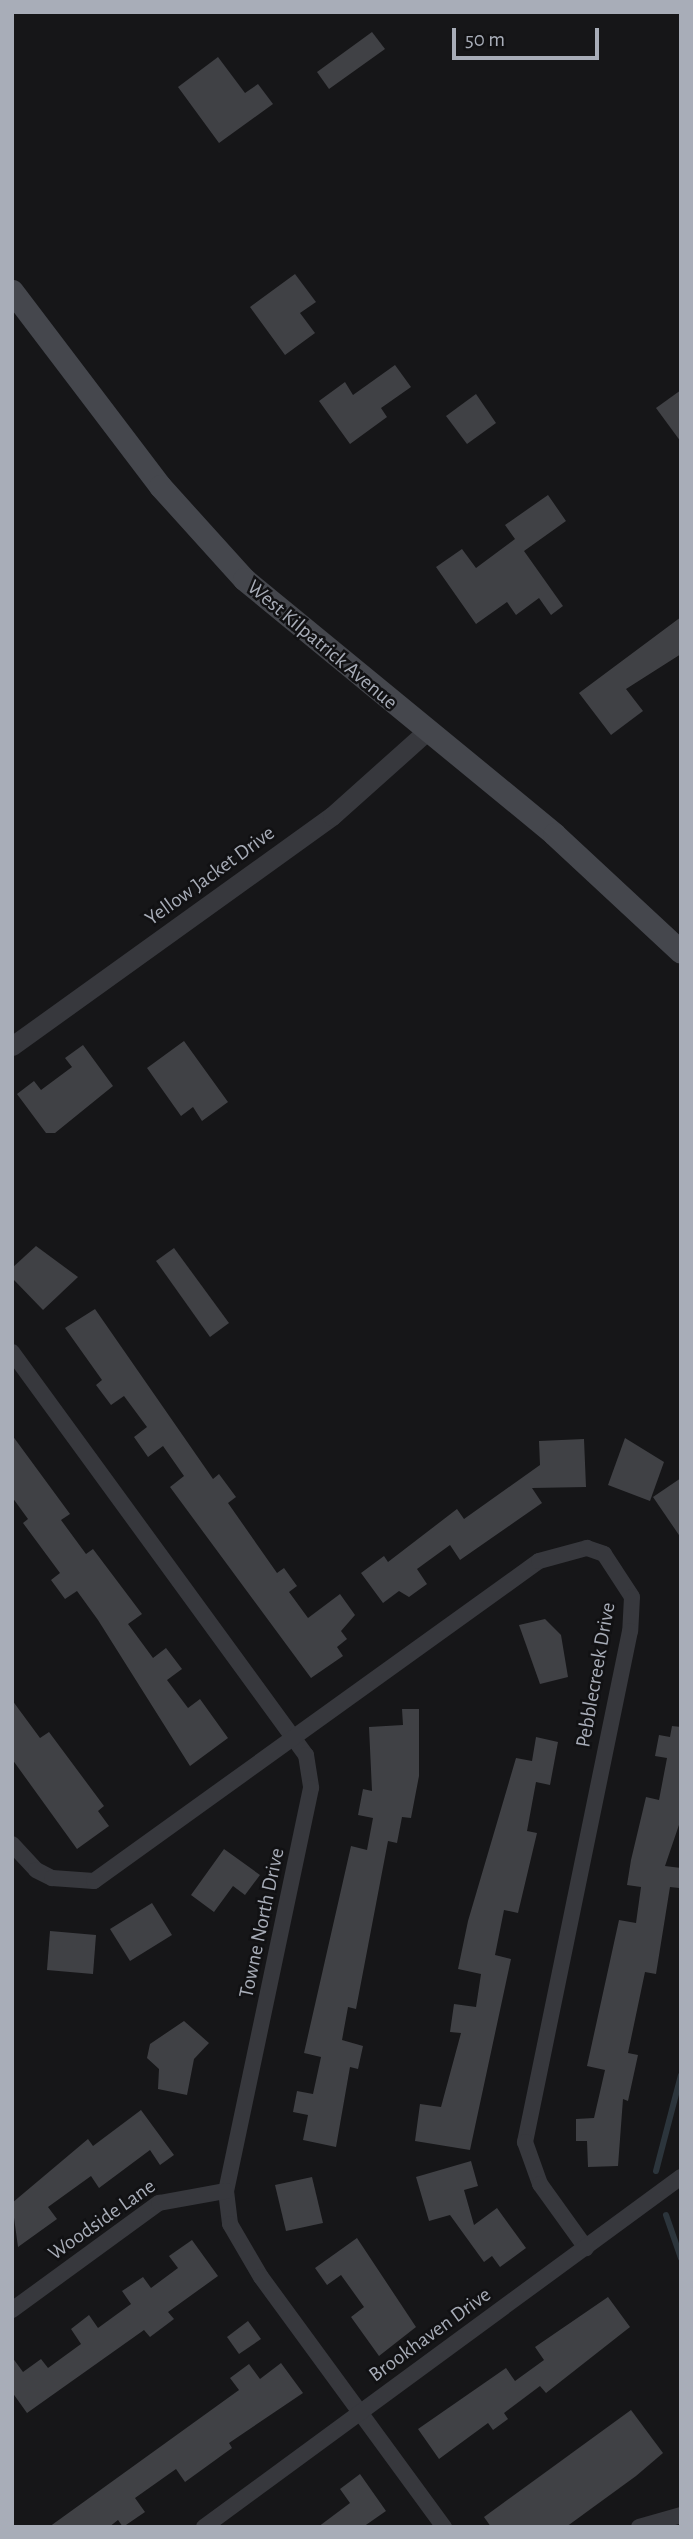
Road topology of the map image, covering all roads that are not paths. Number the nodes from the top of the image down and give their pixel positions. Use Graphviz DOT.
graph roads {
  1 [pos="12,291"];
  2 [pos="426,732"];
  3 [pos="681,952"];
  4 [pos="12,1046"];
  5 [pos="12,1352"];
  6 [pos="295,1740"];
  7 [pos="12,1844"];
  8 [pos="681,2177"];
  9 [pos="226,2191"];
  10 [pos="586,2248"];
  11 [pos="14,2306"];
  12 [pos="360,2413"];
  13 [pos="681,2515"];
  14 [pos="204,2527"];
  15 [pos="444,2527"];
  16 [pos="639,2527"];
  1 -- 2 [label="main road, West Kilpatrick Avenue"];
  2 -- 3 [label="main road, West Kilpatrick Avenue"];
  2 -- 4 [label="street, Yellow Jacket Drive"];
  5 -- 6 [label="street, Towne North Drive"];
  6 -- 7 [label="street, Pebblecreek Drive"];
  6 -- 9 [label="street, Towne North Drive"];
  6 -- 10 [label="street, Pebblecreek Drive"];
  8 -- 10 [label="street, Brookhaven Drive"];
  9 -- 11 [label="street, Woodside Lane"];
  9 -- 12 [label="street, Towne North Drive"];
  10 -- 12 [label="street, Brookhaven Drive"];
  12 -- 14 [label="street, Brookhaven Drive"];
  12 -- 15 [label="street, Towne North Drive"];
  13 -- 16 [label="street"];
}
